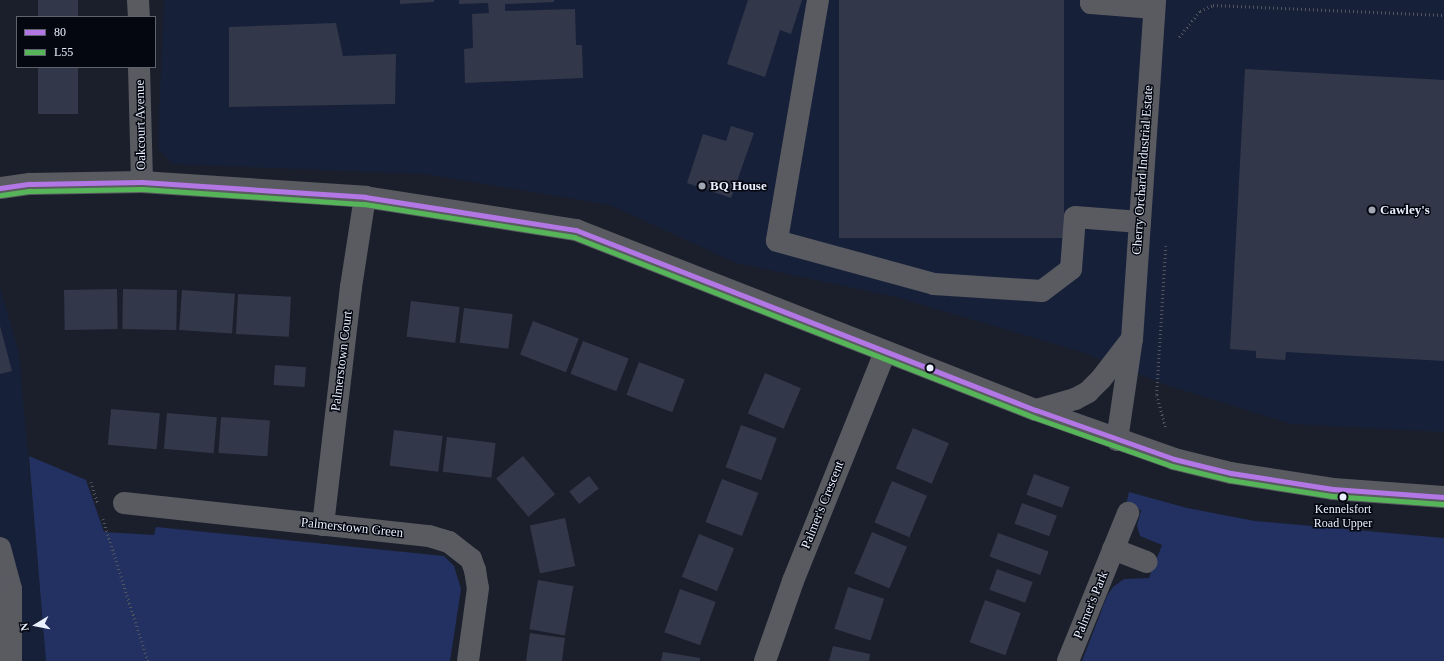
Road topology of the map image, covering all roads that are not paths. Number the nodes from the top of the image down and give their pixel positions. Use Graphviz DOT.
graph roads {
  1 [pos="138,0"];
  2 [pos="818,0"];
  3 [pos="1091,0"];
  4 [pos="1154,4"];
  5 [pos="139,16"];
  6 [pos="139,68"];
  7 [pos="142,182"];
  8 [pos="0,188"];
  9 [pos="365,197"];
  10 [pos="1140,222"];
  11 [pos="1132,339"];
  12 [pos="885,352"];
  13 [pos="1036,410"];
  14 [pos="1117,440"];
  15 [pos="1444,497"];
  16 [pos="124,503"];
  17 [pos="1128,513"];
  18 [pos="323,525"];
  19 [pos="0,548"];
  20 [pos="1113,549"];
  21 [pos="1147,562"];
  22 [pos="11,661"];
  23 [pos="468,661"];
  24 [pos="765,661"];
  25 [pos="1068,661"];
  1 -- 5 [label="street"];
  2 -- 10 [label="street"];
  3 -- 4 [label="street"];
  4 -- 10 [label="street, Cherry Orchard Industrial Estate"];
  6 -- 7 [label="street, Oakcourt Avenue"];
  7 -- 8 [label="street"];
  7 -- 9 [label="street"];
  9 -- 12 [label="street"];
  9 -- 18 [label="street, Palmerstown Court"];
  10 -- 11 [label="street, Cherry Orchard Industrial Estate"];
  11 -- 13 [label="street"];
  11 -- 14 [label="street, Cherry Orchard Industrial Estate"];
  12 -- 13 [label="street"];
  12 -- 24 [label="street, Palmer's Crescent"];
  13 -- 14 [label="street"];
  14 -- 15 [label="street"];
  16 -- 18 [label="street, Palmerstown Green"];
  17 -- 20 [label="street, Palmer's Park"];
  18 -- 23 [label="street, Palmerstown Green"];
  19 -- 22 [label="street"];
  20 -- 21 [label="street"];
  20 -- 25 [label="street, Palmer's Park"];
}
